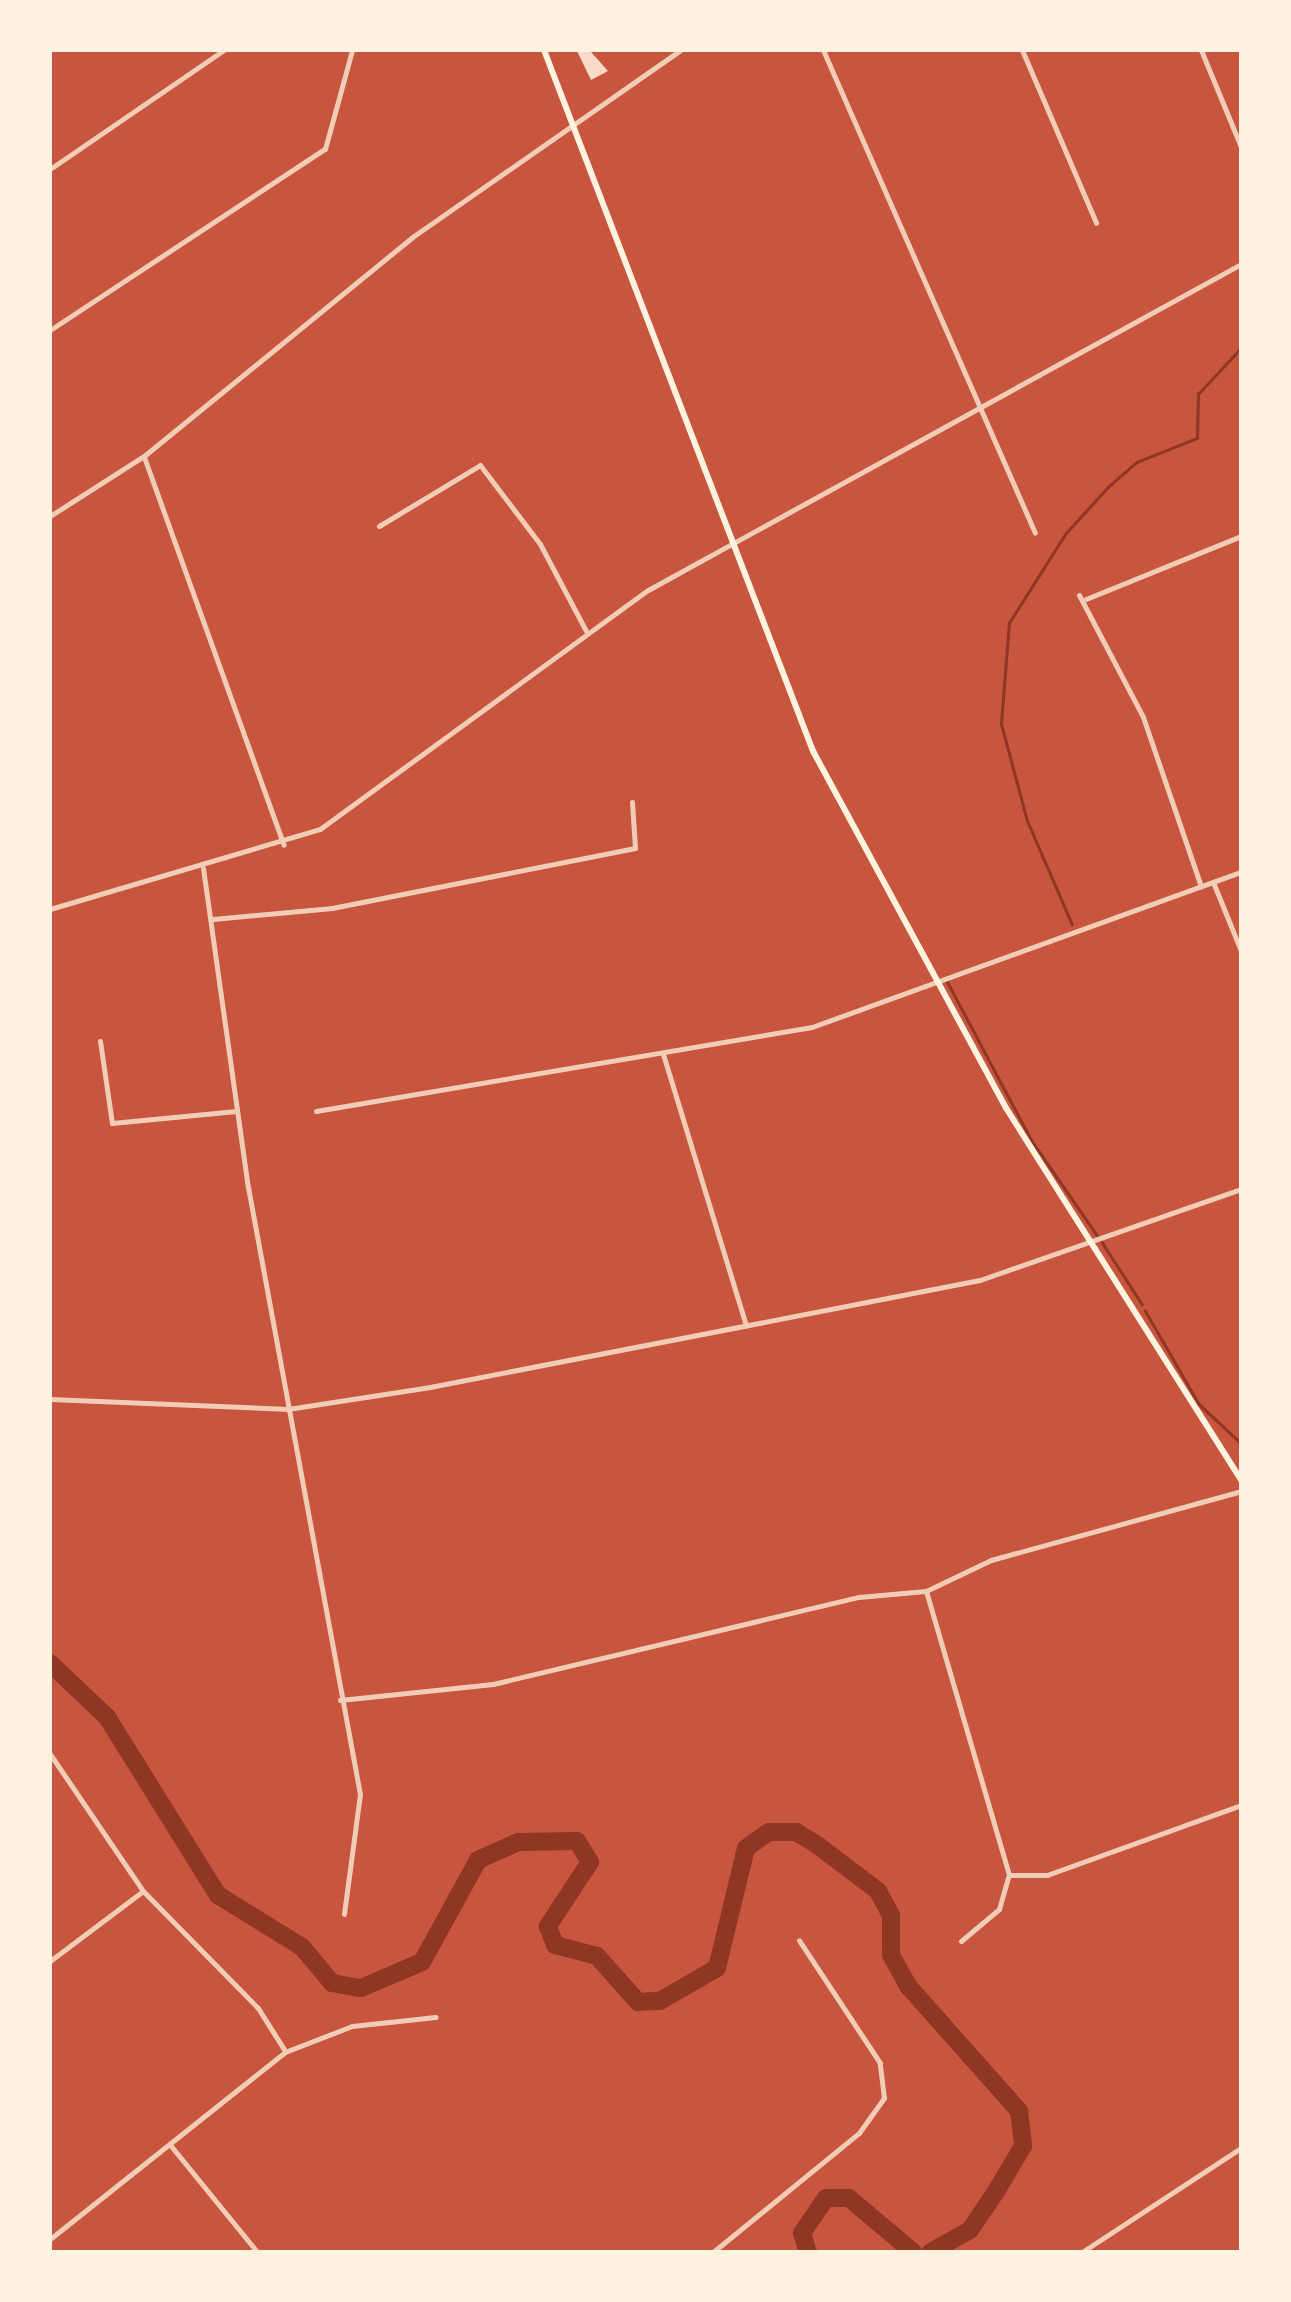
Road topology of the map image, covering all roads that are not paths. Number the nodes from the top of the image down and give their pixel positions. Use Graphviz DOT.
graph roads {
  1 [pos="224,50"];
  2 [pos="352,50"];
  3 [pos="544,50"];
  4 [pos="680,50"];
  5 [pos="823,50"];
  6 [pos="1022,50"];
  7 [pos="1201,50"];
  8 [pos="573,124"];
  9 [pos="1241,147"];
  10 [pos="50,169"];
  11 [pos="1096,223"];
  12 [pos="1241,264"];
  13 [pos="50,330"];
  14 [pos="976,414"];
  15 [pos="144,456"];
  16 [pos="50,516"];
  17 [pos="378,526"];
  18 [pos="1035,533"];
  19 [pos="1241,536"];
  20 [pos="731,546"];
  21 [pos="586,631"];
  22 [pos="632,802"];
  23 [pos="284,845"];
  24 [pos="203,868"];
  25 [pos="1241,872"];
  26 [pos="1213,882"];
  27 [pos="1201,886"];
  28 [pos="50,909"];
  29 [pos="213,920"];
  30 [pos="1241,951"];
  31 [pos="934,977"];
  32 [pos="100,1041"];
  33 [pos="663,1054"];
  34 [pos="236,1111"];
  35 [pos="316,1111"];
  36 [pos="1241,1189"];
  37 [pos="1092,1242"];
  38 [pos="746,1326"];
  39 [pos="50,1399"];
  40 [pos="288,1409"];
  41 [pos="1241,1480"];
  42 [pos="1241,1491"];
  43 [pos="926,1591"];
  44 [pos="340,1700"];
  45 [pos="50,1754"];
  46 [pos="1241,1805"];
  47 [pos="1009,1875"];
  48 [pos="143,1891"];
  49 [pos="344,1914"];
  50 [pos="799,1940"];
  51 [pos="961,1941"];
  52 [pos="50,1961"];
  53 [pos="436,2017"];
  54 [pos="285,2052"];
  55 [pos="170,2146"];
  56 [pos="1241,2148"];
  57 [pos="50,2226"];
  58 [pos="53,2236"];
  59 [pos="257,2252"];
  60 [pos="713,2252"];
  61 [pos="1082,2252"];
  1 -- 10 [label="street"];
  2 -- 13 [label="street"];
  3 -- 8 [label="main road"];
  4 -- 8 [label="street"];
  5 -- 14 [label="street"];
  6 -- 11 [label="street"];
  7 -- 9 [label="street"];
  8 -- 15 [label="street"];
  8 -- 20 [label="main road"];
  12 -- 14 [label="street"];
  14 -- 18 [label="street"];
  14 -- 20 [label="street"];
  15 -- 16 [label="street"];
  15 -- 23 [label="street"];
  17 -- 21 [label="street"];
  19 -- 27 [label="street"];
  20 -- 21 [label="street"];
  20 -- 31 [label="main road"];
  21 -- 23 [label="street"];
  22 -- 29 [label="street"];
  23 -- 24 [label="street"];
  24 -- 28 [label="street"];
  24 -- 29 [label="street"];
  25 -- 26 [label="street"];
  26 -- 27 [label="street"];
  26 -- 30 [label="street"];
  27 -- 31 [label="street"];
  29 -- 34 [label="street"];
  31 -- 33 [label="street"];
  31 -- 37 [label="main road"];
  32 -- 34 [label="street"];
  33 -- 35 [label="street"];
  33 -- 38 [label="street"];
  34 -- 40 [label="street"];
  36 -- 37 [label="street"];
  37 -- 38 [label="street"];
  37 -- 41 [label="main road"];
  38 -- 40 [label="street"];
  39 -- 40 [label="street"];
  40 -- 44 [label="street"];
  42 -- 43 [label="street"];
  43 -- 44 [label="street"];
  43 -- 47 [label="street"];
  44 -- 49 [label="street"];
  45 -- 48 [label="street"];
  46 -- 47 [label="street"];
  47 -- 51 [label="street"];
  48 -- 52 [label="street"];
  48 -- 54 [label="street"];
  50 -- 60 [label="street"];
  53 -- 54 [label="street"];
  54 -- 55 [label="street"];
  55 -- 58 [label="street"];
  55 -- 59 [label="street"];
  56 -- 61 [label="street"];
  57 -- 58 [label="street"];
}
